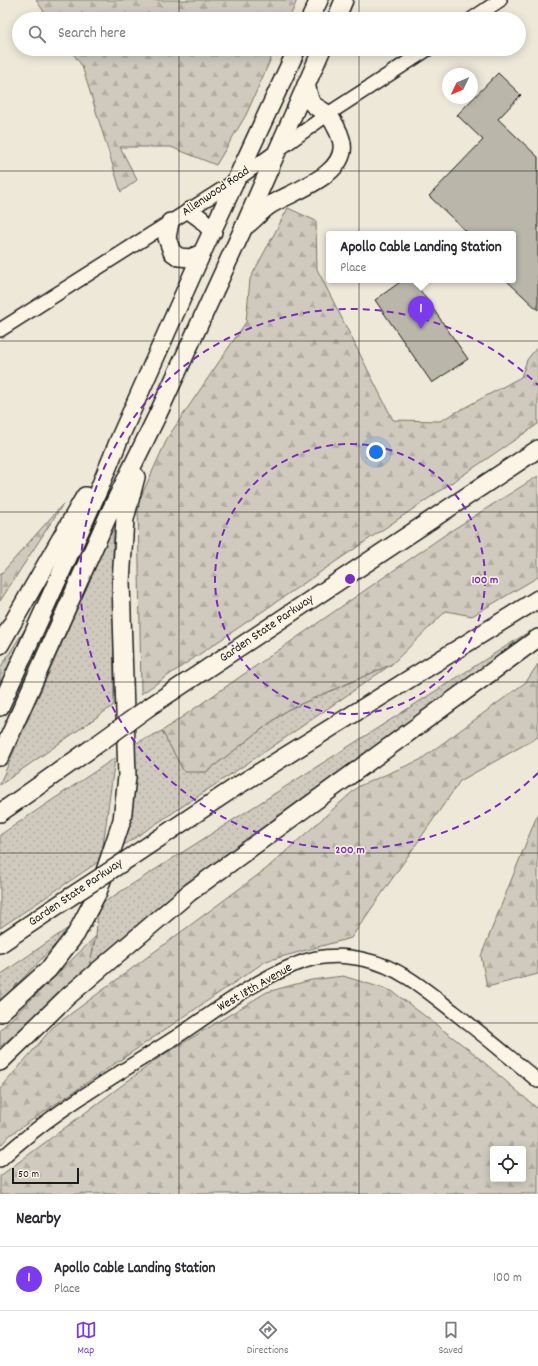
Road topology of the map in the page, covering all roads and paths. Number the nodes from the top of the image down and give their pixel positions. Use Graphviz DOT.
graph roads {
  1 [pos="319,0"];
  2 [pos="344,0"];
  3 [pos="500,0"];
  4 [pos="313,12"];
  5 [pos="339,12"];
  6 [pos="482,12"];
  7 [pos="294,56"];
  8 [pos="319,56"];
  9 [pos="417,56"];
  10 [pos="306,85"];
  11 [pos="328,114"];
  12 [pos="276,151"];
  13 [pos="235,182"];
  14 [pos="190,211"];
  15 [pos="170,222"];
  16 [pos="243,229"];
  17 [pos="213,232"];
  18 [pos="202,253"];
  19 [pos="0,330"];
  20 [pos="158,414"];
  21 [pos="121,435"];
  22 [pos="538,449"];
  23 [pos="538,599"];
  24 [pos="538,638"];
  25 [pos="0,645"];
  26 [pos="0,707"];
  27 [pos="0,757"];
  28 [pos="0,813"];
  29 [pos="0,944"];
  30 [pos="0,1013"];
  31 [pos="0,1062"];
  32 [pos="538,1081"];
  33 [pos="0,1160"];
  1 -- 4 [label="highway"];
  2 -- 5 [label="highway"];
  3 -- 6 [label="street"];
  7 -- 13 [label="highway"];
  8 -- 10 [label="highway"];
  9 -- 11 [label="street, Allenwood Road"];
  10 -- 11 [label="highway"];
  10 -- 12 [label="highway"];
  11 -- 12 [label="street, Allenwood Road"];
  11 -- 16 [label="highway"];
  12 -- 13 [label="street, Allenwood Road"];
  12 -- 16 [label="highway"];
  13 -- 14 [label="street, Allenwood Road"];
  13 -- 17 [label="highway"];
  14 -- 15 [label="street, Allenwood Road"];
  14 -- 17 [label="highway"];
  15 -- 18 [label="highway"];
  15 -- 19 [label="street, Allenwood Road"];
  16 -- 20 [label="highway"];
  17 -- 18 [label="highway"];
  18 -- 21 [label="highway"];
  20 -- 27 [label="highway"];
  20 -- 30 [label="highway"];
  21 -- 25 [label="highway"];
  21 -- 26 [label="highway"];
  22 -- 28 [label="highway, Garden State Parkway, bridge"];
  23 -- 29 [label="highway, Garden State Parkway, bridge"];
  24 -- 31 [label="highway"];
  32 -- 33 [label="street, West 18th Avenue"];
}
